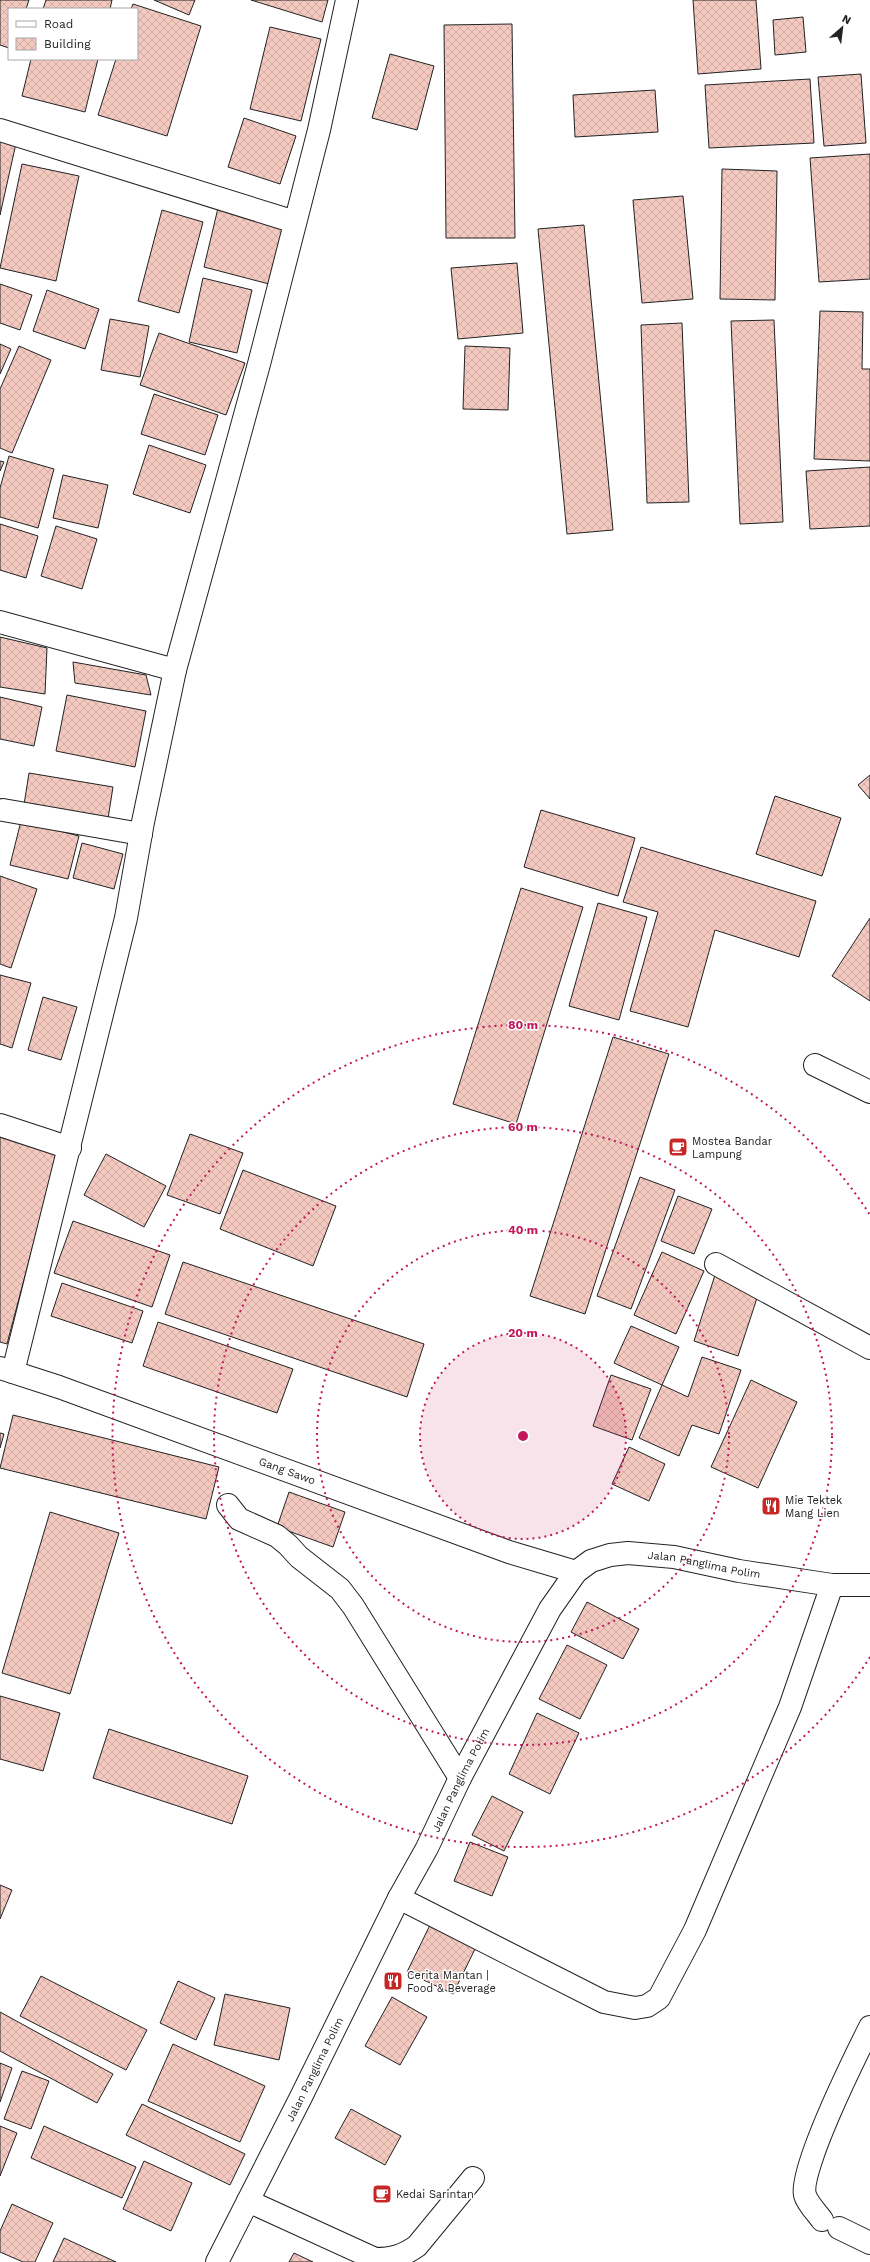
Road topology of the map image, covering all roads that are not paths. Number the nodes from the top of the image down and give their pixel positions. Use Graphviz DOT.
graph roads {
  1 [pos="347,0"];
  2 [pos="0,130"];
  3 [pos="295,222"];
  4 [pos="0,622"];
  5 [pos="175,670"];
  6 [pos="2,810"];
  7 [pos="141,834"];
  8 [pos="815,1065"];
  9 [pos="870,1092"];
  10 [pos="0,1125"];
  11 [pos="70,1148"];
  12 [pos="716,1264"];
  13 [pos="870,1348"];
  14 [pos="6,1370"];
  15 [pos="228,1505"];
  16 [pos="576,1572"];
  17 [pos="832,1585"];
  18 [pos="869,1586"];
  19 [pos="460,1778"];
  20 [pos="399,1898"];
  21 [pos="870,2027"];
  22 [pos="473,2178"];
  23 [pos="248,2202"];
  24 [pos="870,2243"];
  25 [pos="217,2262"];
  1 -- 3 [label="street"];
  2 -- 3 [label="street"];
  3 -- 5 [label="street"];
  4 -- 5 [label="street"];
  5 -- 7 [label="street"];
  6 -- 7 [label="street"];
  7 -- 11 [label="street"];
  8 -- 9 [label="street"];
  10 -- 11 [label="street"];
  11 -- 14 [label="street"];
  12 -- 13 [label="street"];
  14 -- 16 [label="street, Gang Sawo"];
  15 -- 19 [label="street"];
  16 -- 17 [label="street, Jalan Panglima Polim"];
  16 -- 19 [label="street, Jalan Panglima Polim"];
  17 -- 18 [label="street, Jalan Panglima Polim"];
  17 -- 20 [label="street"];
  19 -- 20 [label="street, Jalan Panglima Polim"];
  20 -- 23 [label="street, Jalan Panglima Polim"];
  21 -- 24 [label="street"];
  22 -- 23 [label="street"];
  23 -- 25 [label="street, Jalan Panglima Polim"];
}
